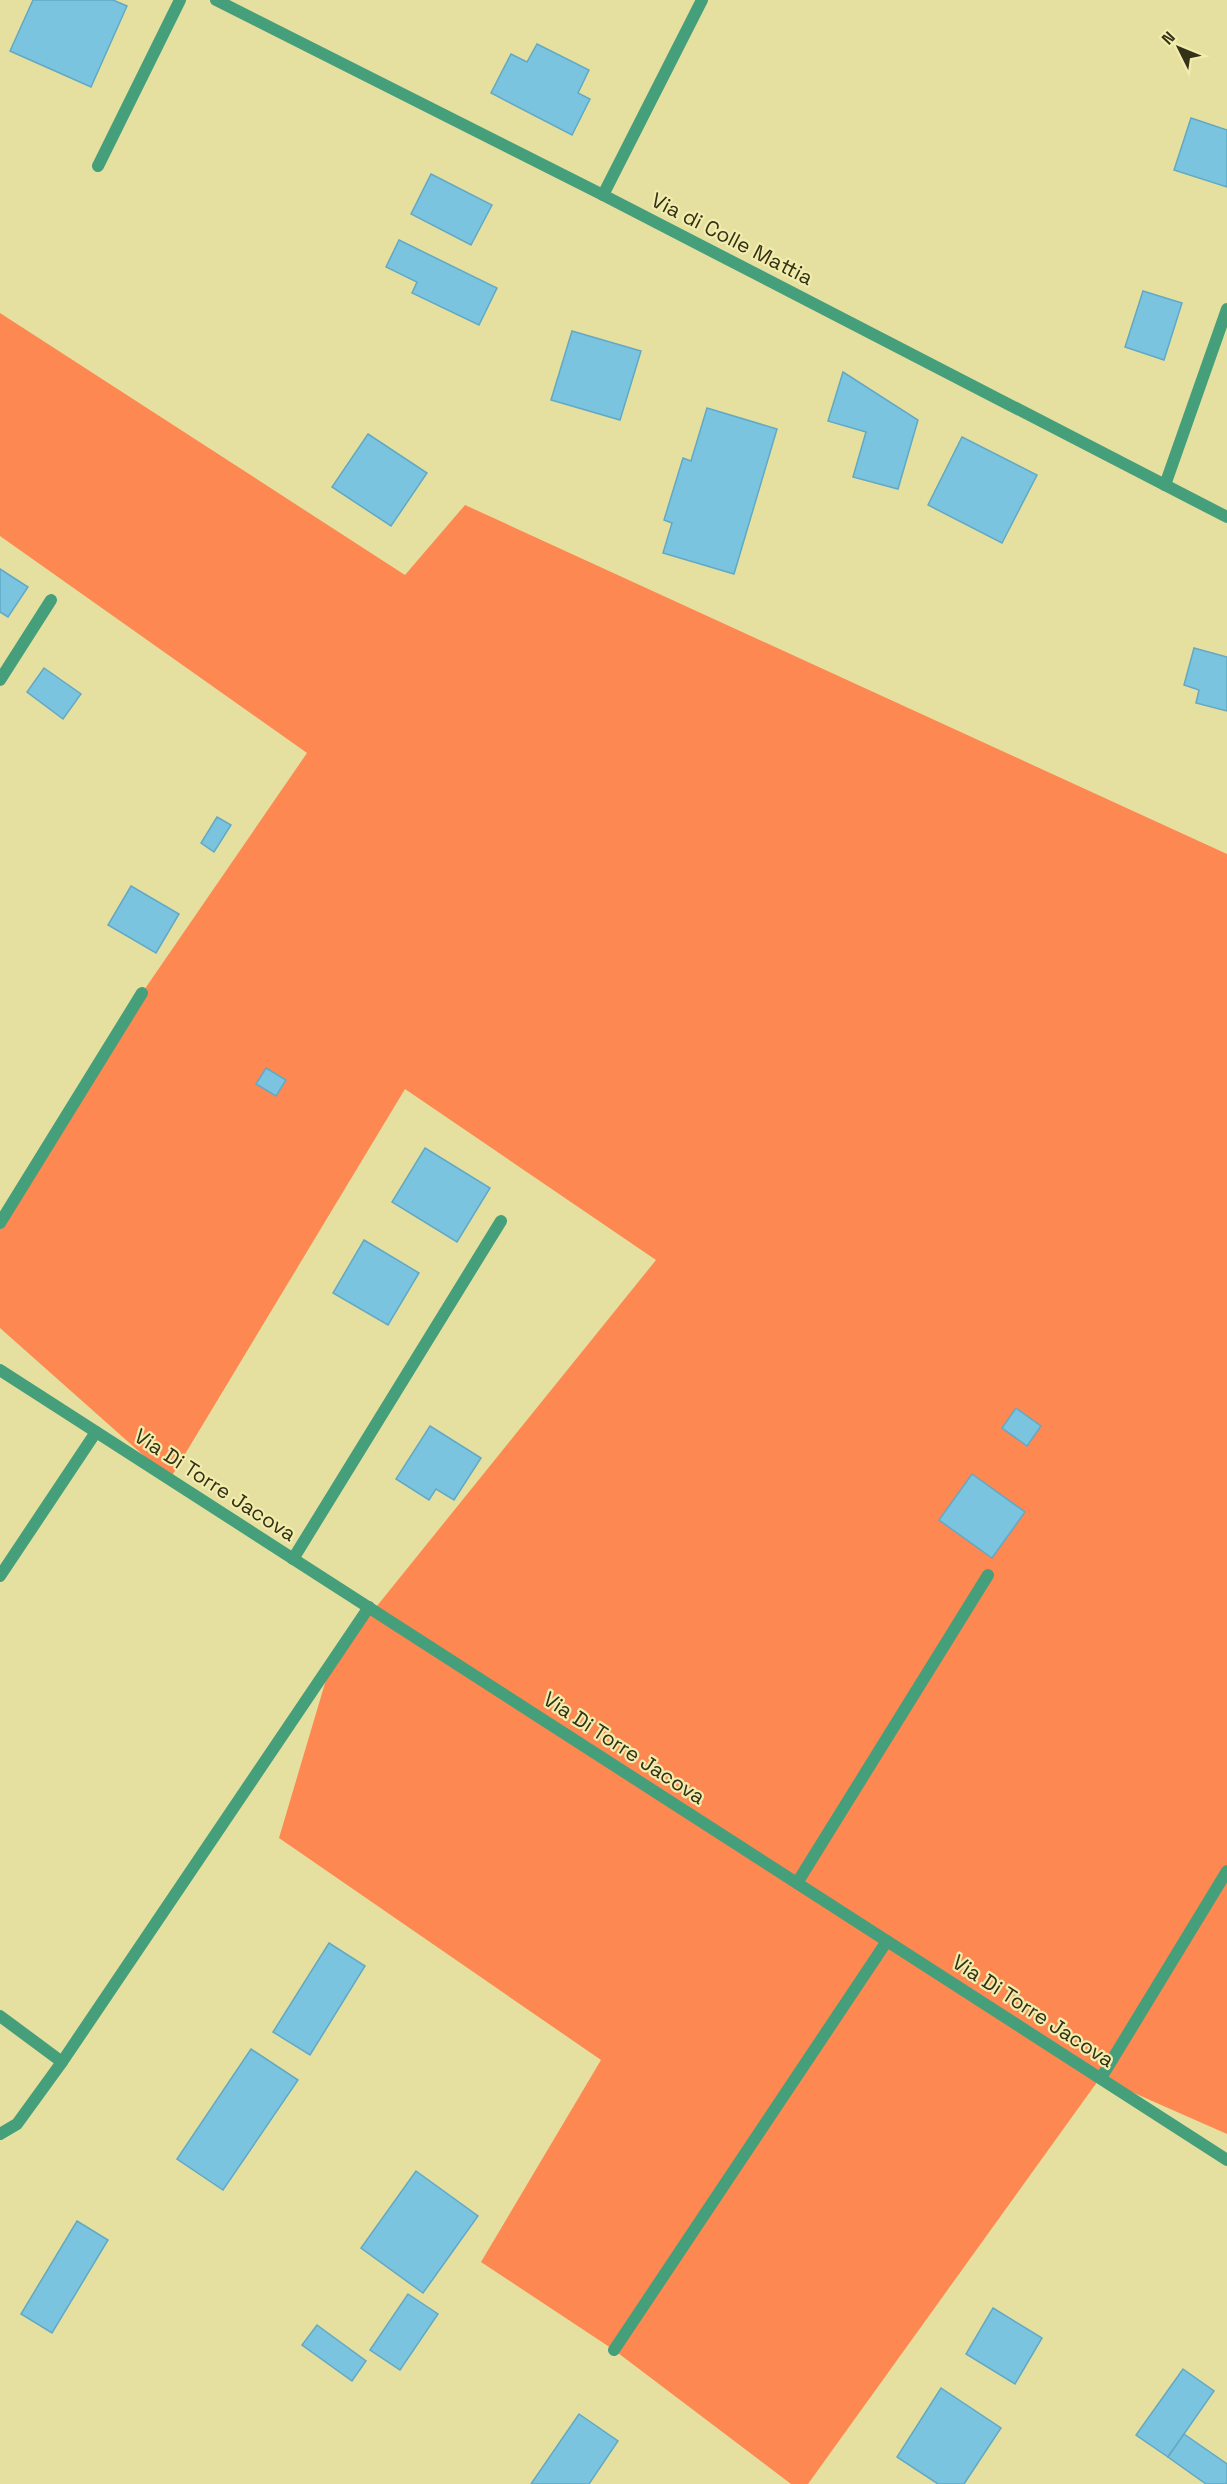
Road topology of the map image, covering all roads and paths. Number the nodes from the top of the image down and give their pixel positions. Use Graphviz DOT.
graph roads {
  1 [pos="180,0"];
  2 [pos="216,0"];
  3 [pos="702,0"];
  4 [pos="98,166"];
  5 [pos="603,195"];
  6 [pos="1227,309"];
  7 [pos="1165,485"];
  8 [pos="1226,514"];
  9 [pos="51,600"];
  10 [pos="0,680"];
  11 [pos="142,993"];
  12 [pos="501,1221"];
  13 [pos="0,1223"];
  14 [pos="0,1370"];
  15 [pos="96,1432"];
  16 [pos="294,1559"];
  17 [pos="988,1575"];
  18 [pos="0,1576"];
  19 [pos="369,1607"];
  20 [pos="1227,1871"];
  21 [pos="797,1883"];
  22 [pos="887,1941"];
  23 [pos="0,2016"];
  24 [pos="63,2062"];
  25 [pos="1101,2078"];
  26 [pos="0,2134"];
  27 [pos="1227,2160"];
  28 [pos="615,2350"];
  1 -- 4 [label="street"];
  2 -- 5 [label="street, Via di Colle Mattia"];
  3 -- 5 [label="street"];
  5 -- 7 [label="street, Via di Colle Mattia"];
  6 -- 7 [label="street"];
  7 -- 8 [label="street, Via di Colle Mattia"];
  9 -- 10 [label="street"];
  11 -- 13 [label="street"];
  12 -- 16 [label="street"];
  14 -- 15 [label="street, Via Di Torre Jacova"];
  15 -- 16 [label="street, Via Di Torre Jacova"];
  15 -- 18 [label="street"];
  16 -- 19 [label="street, Via Di Torre Jacova"];
  17 -- 21 [label="street"];
  19 -- 21 [label="street, Via Di Torre Jacova"];
  19 -- 24 [label="street"];
  20 -- 25 [label="street"];
  21 -- 22 [label="street, Via Di Torre Jacova"];
  22 -- 25 [label="street, Via Di Torre Jacova"];
  22 -- 28 [label="street"];
  23 -- 24 [label="street"];
  24 -- 26 [label="street"];
  25 -- 27 [label="street, Via Di Torre Jacova"];
}
